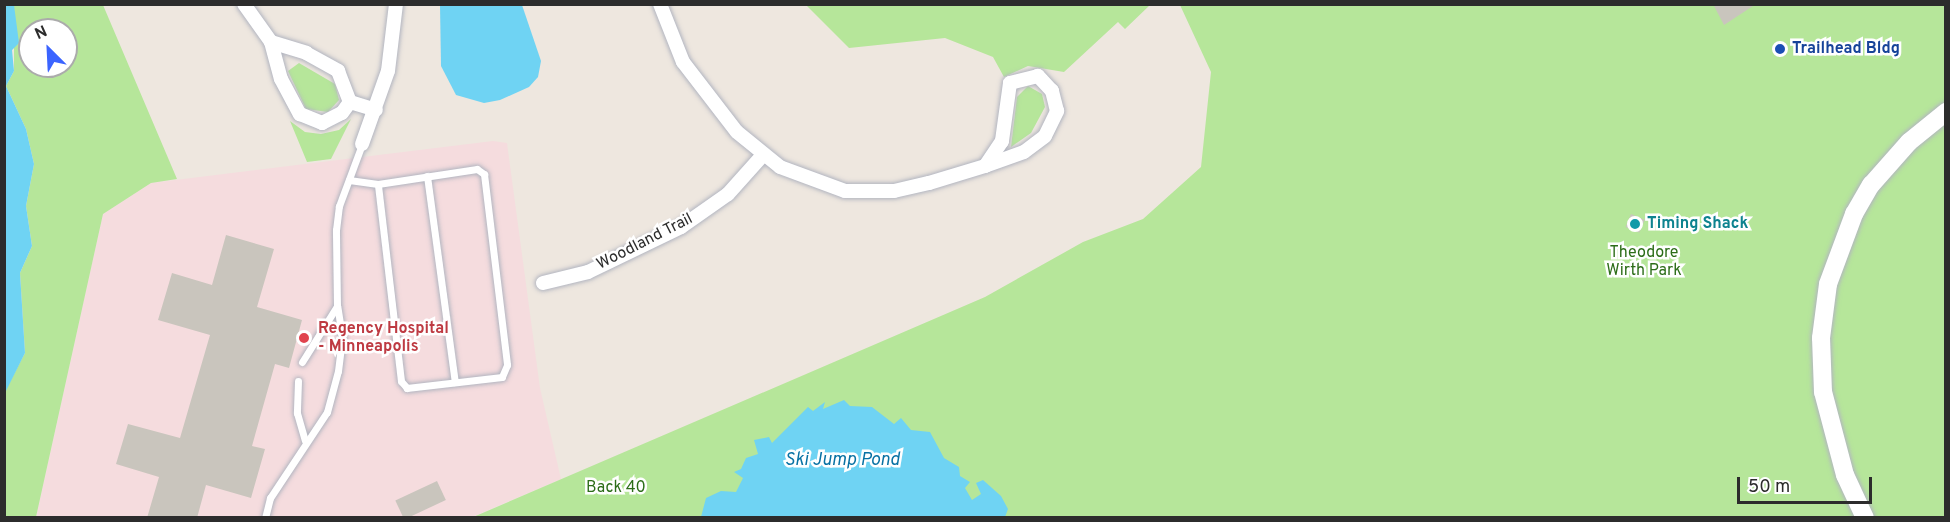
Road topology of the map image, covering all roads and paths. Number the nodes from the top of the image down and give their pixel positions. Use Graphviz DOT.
graph roads {
  1 [pos="244,4"];
  2 [pos="396,4"];
  3 [pos="660,4"];
  4 [pos="271,42"];
  5 [pos="350,102"];
  6 [pos="376,110"];
  7 [pos="1946,112"];
  8 [pos="362,144"];
  9 [pos="762,156"];
  10 [pos="985,166"];
  11 [pos="427,176"];
  12 [pos="349,180"];
  13 [pos="378,184"];
  14 [pos="543,283"];
  15 [pos="337,306"];
  16 [pos="302,362"];
  17 [pos="298,381"];
  18 [pos="455,382"];
  19 [pos="305,441"];
  20 [pos="266,518"];
  21 [pos="1865,518"];
  1 -- 4 [label="street"];
  2 -- 6 [label="street"];
  3 -- 9 [label="street"];
  4 -- 5 [label="street"];
  4 -- 5 [label="street"];
  5 -- 6 [label="street"];
  6 -- 8 [label="street"];
  7 -- 21 [label="street"];
  8 -- 12 [label="lane"];
  9 -- 10 [label="street"];
  9 -- 14 [label="street, Woodland Trail"];
  10 -- 10 [label="street"];
  11 -- 13 [label="lane"];
  11 -- 18 [label="lane"];
  11 -- 18 [label="lane"];
  12 -- 13 [label="lane"];
  12 -- 15 [label="lane"];
  13 -- 18 [label="lane"];
  15 -- 16 [label="lane"];
  15 -- 19 [label="lane"];
  17 -- 19 [label="lane"];
  19 -- 20 [label="lane"];
}
